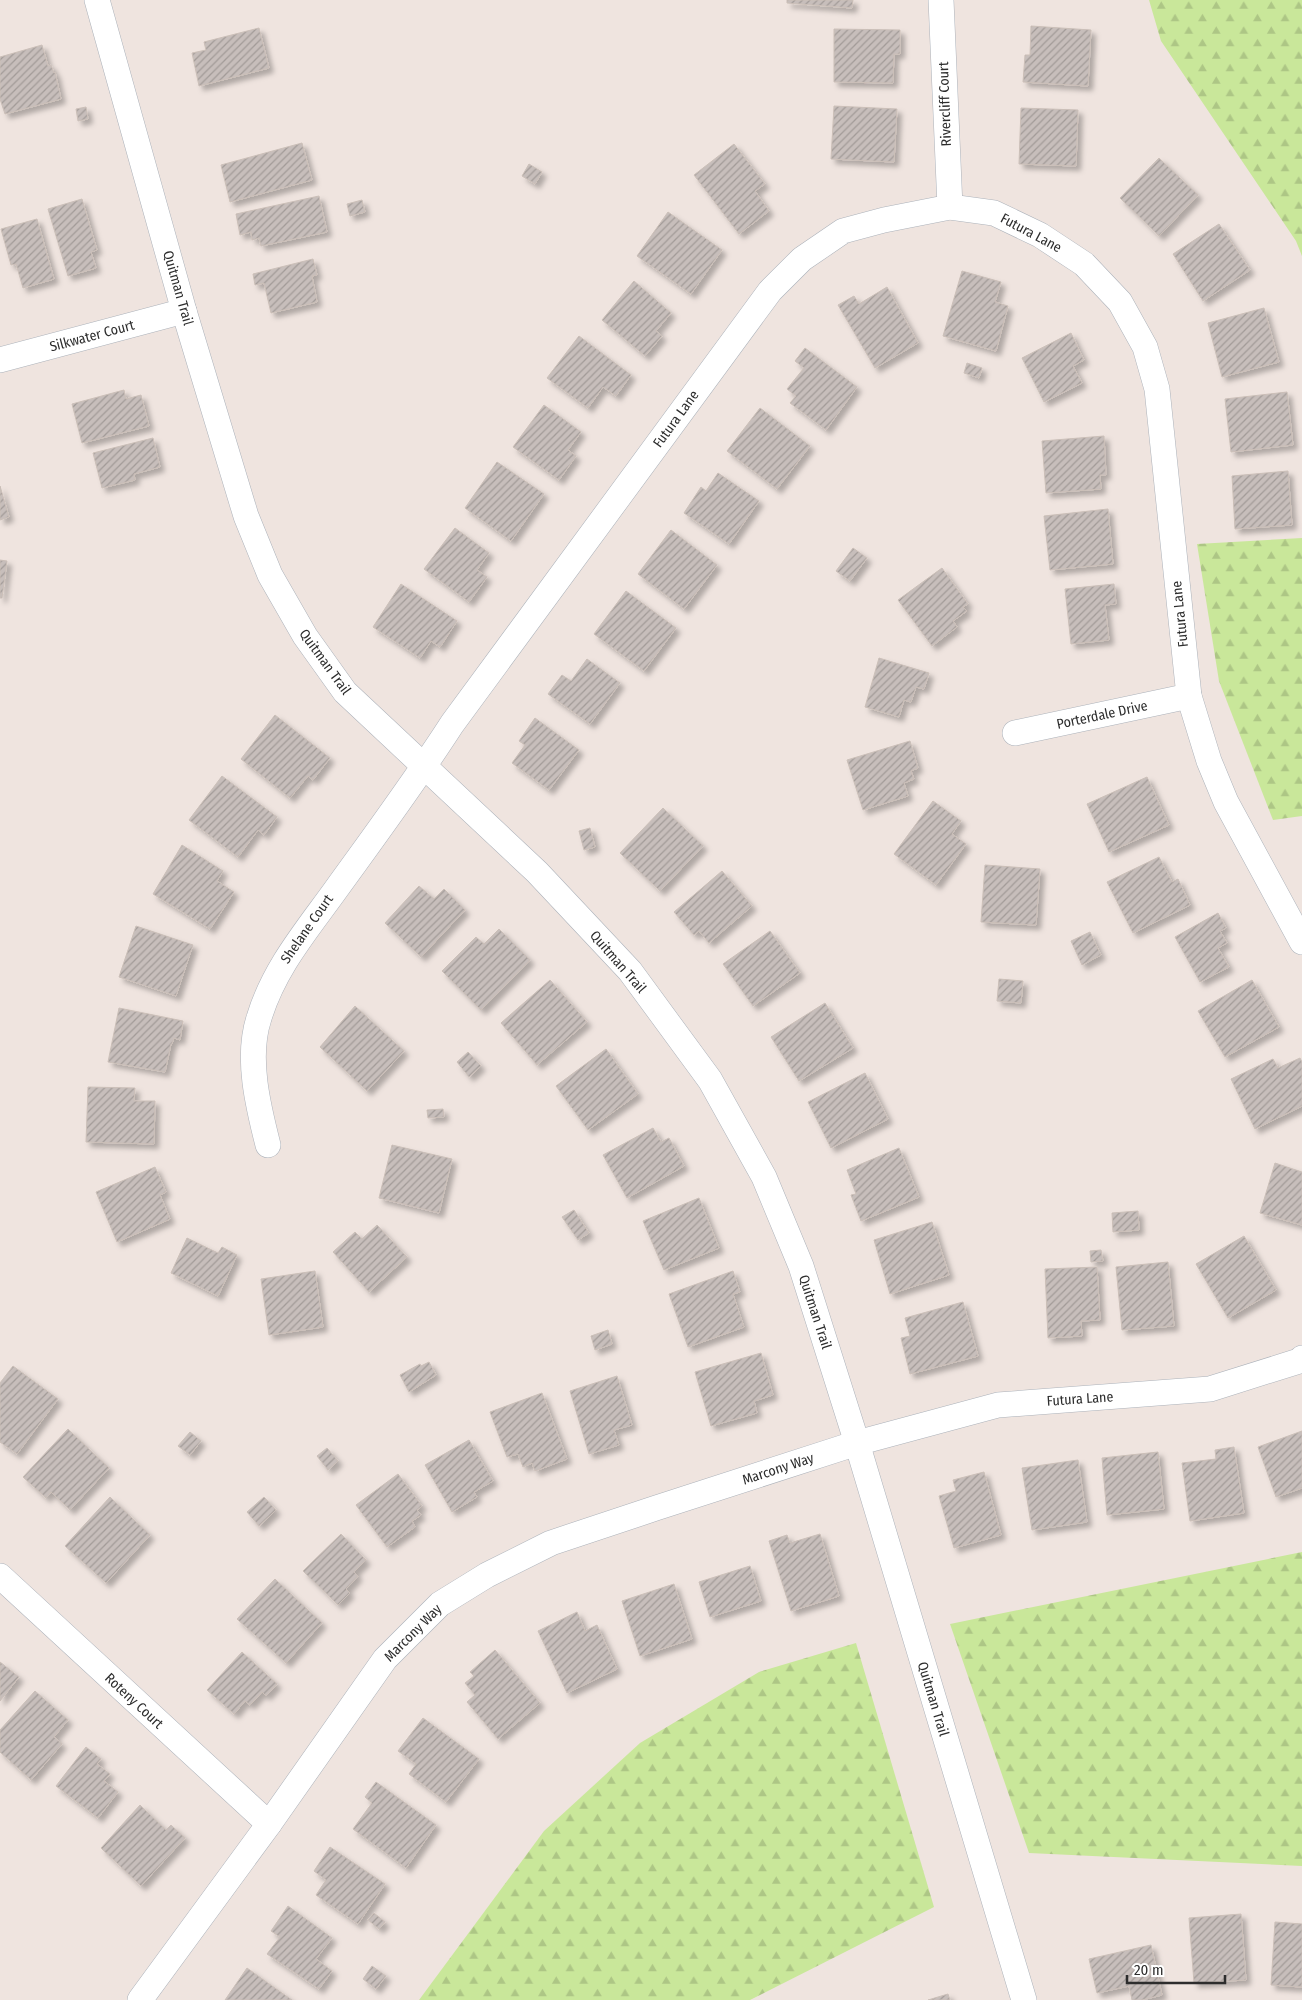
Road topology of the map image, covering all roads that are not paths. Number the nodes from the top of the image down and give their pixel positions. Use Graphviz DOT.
graph roads {
  1 [pos="97,0"];
  2 [pos="941,0"];
  3 [pos="950,208"];
  4 [pos="184,311"];
  5 [pos="0,360"];
  6 [pos="1189,696"];
  7 [pos="1015,733"];
  8 [pos="425,766"];
  9 [pos="1302,942"];
  10 [pos="268,1144"];
  11 [pos="1302,1358"];
  12 [pos="857,1443"];
  13 [pos="0,1576"];
  14 [pos="269,1824"];
  15 [pos="140,2000"];
  16 [pos="1024,2000"];
  1 -- 4 [label="street, Quitman Trail"];
  2 -- 3 [label="street, Rivercliff Court"];
  3 -- 6 [label="street, Futura Lane"];
  3 -- 8 [label="street, Futura Lane"];
  4 -- 5 [label="street, Silkwater Court"];
  4 -- 8 [label="street, Quitman Trail"];
  6 -- 7 [label="street, Porterdale Drive"];
  6 -- 9 [label="street, Futura Lane"];
  8 -- 10 [label="street, Shelane Court"];
  8 -- 12 [label="street, Quitman Trail"];
  11 -- 12 [label="street, Futura Lane"];
  12 -- 14 [label="street, Marcony Way"];
  12 -- 16 [label="street, Quitman Trail"];
  13 -- 14 [label="street, Roteny Court"];
  14 -- 15 [label="street, Marcony Way"];
}
